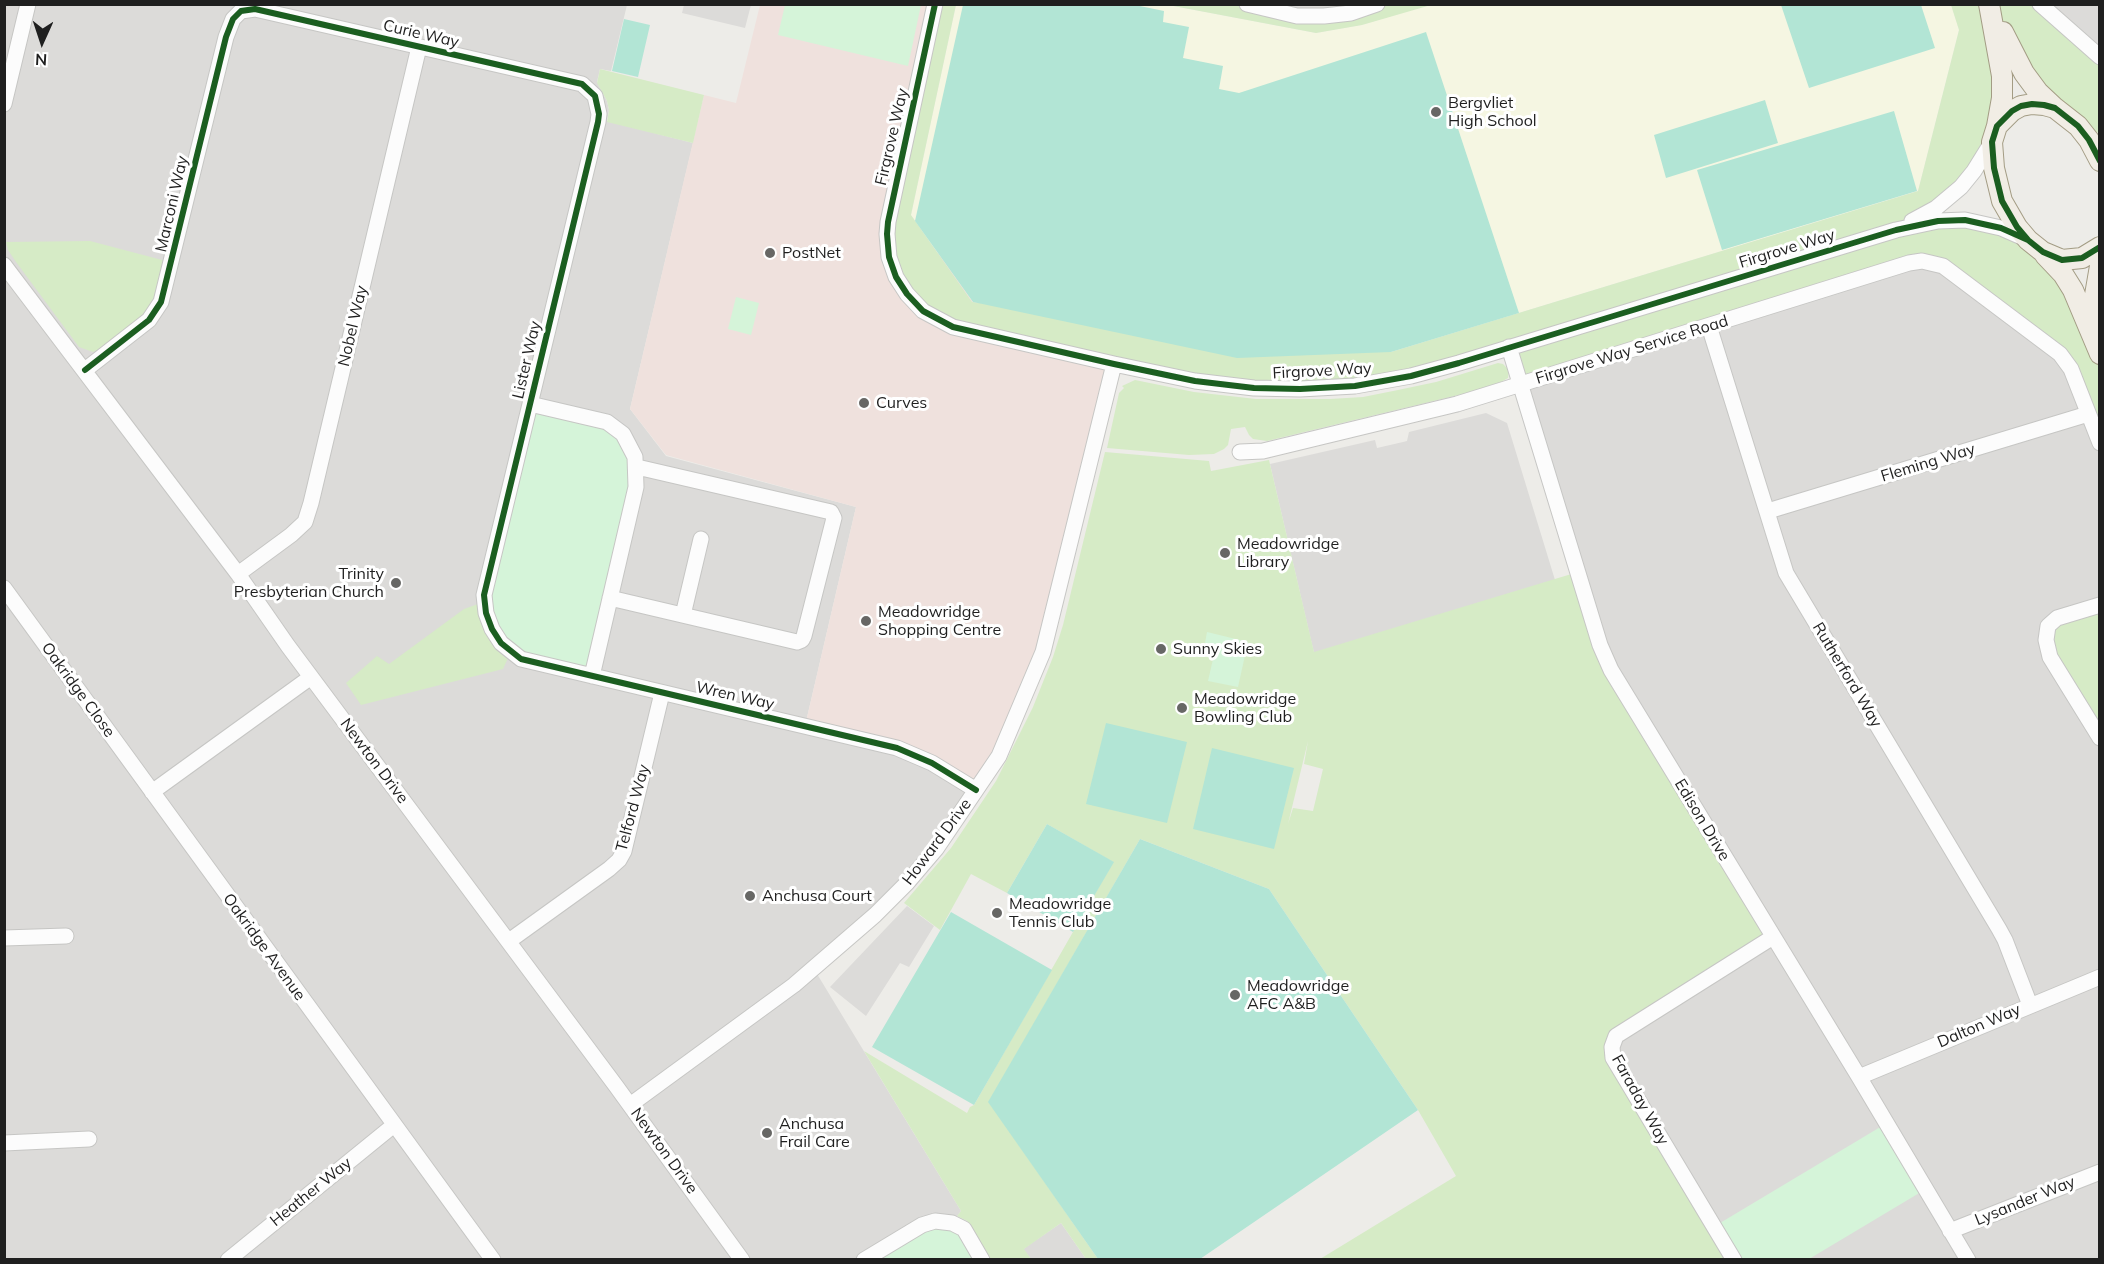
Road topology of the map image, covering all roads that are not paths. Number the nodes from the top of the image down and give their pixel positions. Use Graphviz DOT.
graph roads {
  1 [pos="28,4"];
  2 [pos="935,4"];
  3 [pos="1247,4"];
  4 [pos="1377,4"];
  5 [pos="1990,4"];
  6 [pos="2040,4"];
  7 [pos="237,14"];
  8 [pos="11,47"];
  9 [pos="419,47"];
  10 [pos="2100,57"];
  11 [pos="596,96"];
  12 [pos="4,104"];
  13 [pos="2055,108"];
  14 [pos="2072,121"];
  15 [pos="2100,133"];
  16 [pos="1995,134"];
  17 [pos="2100,161"];
  18 [pos="1896,230"];
  19 [pos="2035,246"];
  20 [pos="2100,247"];
  21 [pos="4,265"];
  22 [pos="2100,266"];
  23 [pos="1709,326"];
  24 [pos="2100,336"];
  25 [pos="1509,347"];
  26 [pos="2100,354"];
  27 [pos="1114,364"];
  28 [pos="86,370"];
  29 [pos="1521,385"];
  30 [pos="530,404"];
  31 [pos="2088,414"];
  32 [pos="2100,443"];
  33 [pos="1240,453"];
  34 [pos="637,467"];
  35 [pos="1767,512"];
  36 [pos="701,539"];
  37 [pos="238,574"];
  38 [pos="4,588"];
  39 [pos="610,598"];
  40 [pos="2100,605"];
  41 [pos="683,615"];
  42 [pos="492,629"];
  43 [pos="311,676"];
  44 [pos="592,676"];
  45 [pos="662,693"];
  46 [pos="2100,738"];
  47 [pos="976,790"];
  48 [pos="152,792"];
  49 [pos="66,936"];
  50 [pos="1773,937"];
  51 [pos="4,938"];
  52 [pos="509,942"];
  53 [pos="2100,977"];
  54 [pos="2030,1005"];
  55 [pos="1859,1077"];
  56 [pos="630,1105"];
  57 [pos="394,1125"];
  58 [pos="89,1139"];
  59 [pos="4,1143"];
  60 [pos="2100,1172"];
  61 [pos="1950,1231"];
  62 [pos="228,1260"];
  63 [pos="493,1260"];
  64 [pos="742,1260"];
  65 [pos="864,1260"];
  66 [pos="982,1260"];
  67 [pos="1734,1260"];
  68 [pos="1968,1260"];
  1 -- 8 [label="street"];
  2 -- 27 [label="street, Firgrove Way"];
  3 -- 4 [label="street"];
  5 -- 13 [label="main road"];
  5 -- 16 [label="main road"];
  6 -- 10 [label="street"];
  7 -- 9 [label="street, Curie Way"];
  7 -- 28 [label="street, Marconi Way"];
  8 -- 12 [label="street"];
  9 -- 11 [label="street, Curie Way"];
  9 -- 37 [label="street, Nobel Way"];
  11 -- 30 [label="street, Lister Way"];
  13 -- 14 [label="main road"];
  13 -- 16 [label="main road"];
  14 -- 15 [label="street"];
  14 -- 17 [label="main road"];
  16 -- 18 [label="street, Firgrove Way"];
  16 -- 19 [label="main road"];
  18 -- 19 [label="street, Firgrove Way"];
  18 -- 25 [label="street, Firgrove Way"];
  19 -- 20 [label="main road"];
  19 -- 26 [label="main road"];
  21 -- 28 [label="street, Newton Drive"];
  22 -- 24 [label="main road"];
  23 -- 29 [label="street, Firgrove Way Service Road"];
  23 -- 31 [label="street, Firgrove Way Service Road"];
  23 -- 35 [label="street, Rutherford Way"];
  25 -- 27 [label="street, Firgrove Way"];
  25 -- 29 [label="street, Edison Drive"];
  27 -- 47 [label="street, Howard Drive"];
  28 -- 37 [label="street, Newton Drive"];
  29 -- 33 [label="street, Firgrove Way Service Road"];
  29 -- 50 [label="street, Edison Drive"];
  30 -- 34 [label="street"];
  30 -- 42 [label="street, Lister Way"];
  31 -- 32 [label="street, Firgrove Way Service Road"];
  31 -- 35 [label="street, Fleming Way"];
  34 -- 39 [label="street"];
  34 -- 41 [label="street"];
  35 -- 54 [label="street, Rutherford Way"];
  36 -- 41 [label="street"];
  37 -- 43 [label="street, Newton Drive"];
  38 -- 48 [label="street, Oakridge Close"];
  39 -- 41 [label="street"];
  39 -- 44 [label="street"];
  40 -- 46 [label="street"];
  42 -- 44 [label="street, Wren Way"];
  43 -- 48 [label="street"];
  43 -- 52 [label="street, Newton Drive"];
  44 -- 45 [label="street, Wren Way"];
  45 -- 47 [label="street, Wren Way"];
  45 -- 52 [label="street, Telford Way"];
  47 -- 56 [label="street, Howard Drive"];
  48 -- 57 [label="street, Oakridge Avenue"];
  49 -- 51 [label="street"];
  50 -- 55 [label="street, Edison Drive"];
  50 -- 67 [label="street, Faraday Way"];
  52 -- 56 [label="street, Newton Drive"];
  53 -- 54 [label="street, Dalton Way"];
  54 -- 55 [label="street, Dalton Way"];
  55 -- 61 [label="street, Edison Drive"];
  56 -- 64 [label="street, Newton Drive"];
  57 -- 62 [label="street, Heather Way"];
  57 -- 63 [label="street, Oakridge Avenue"];
  58 -- 59 [label="street"];
  60 -- 61 [label="street, Lysander Way"];
  61 -- 68 [label="street, Edison Drive"];
  65 -- 66 [label="street"];
}
